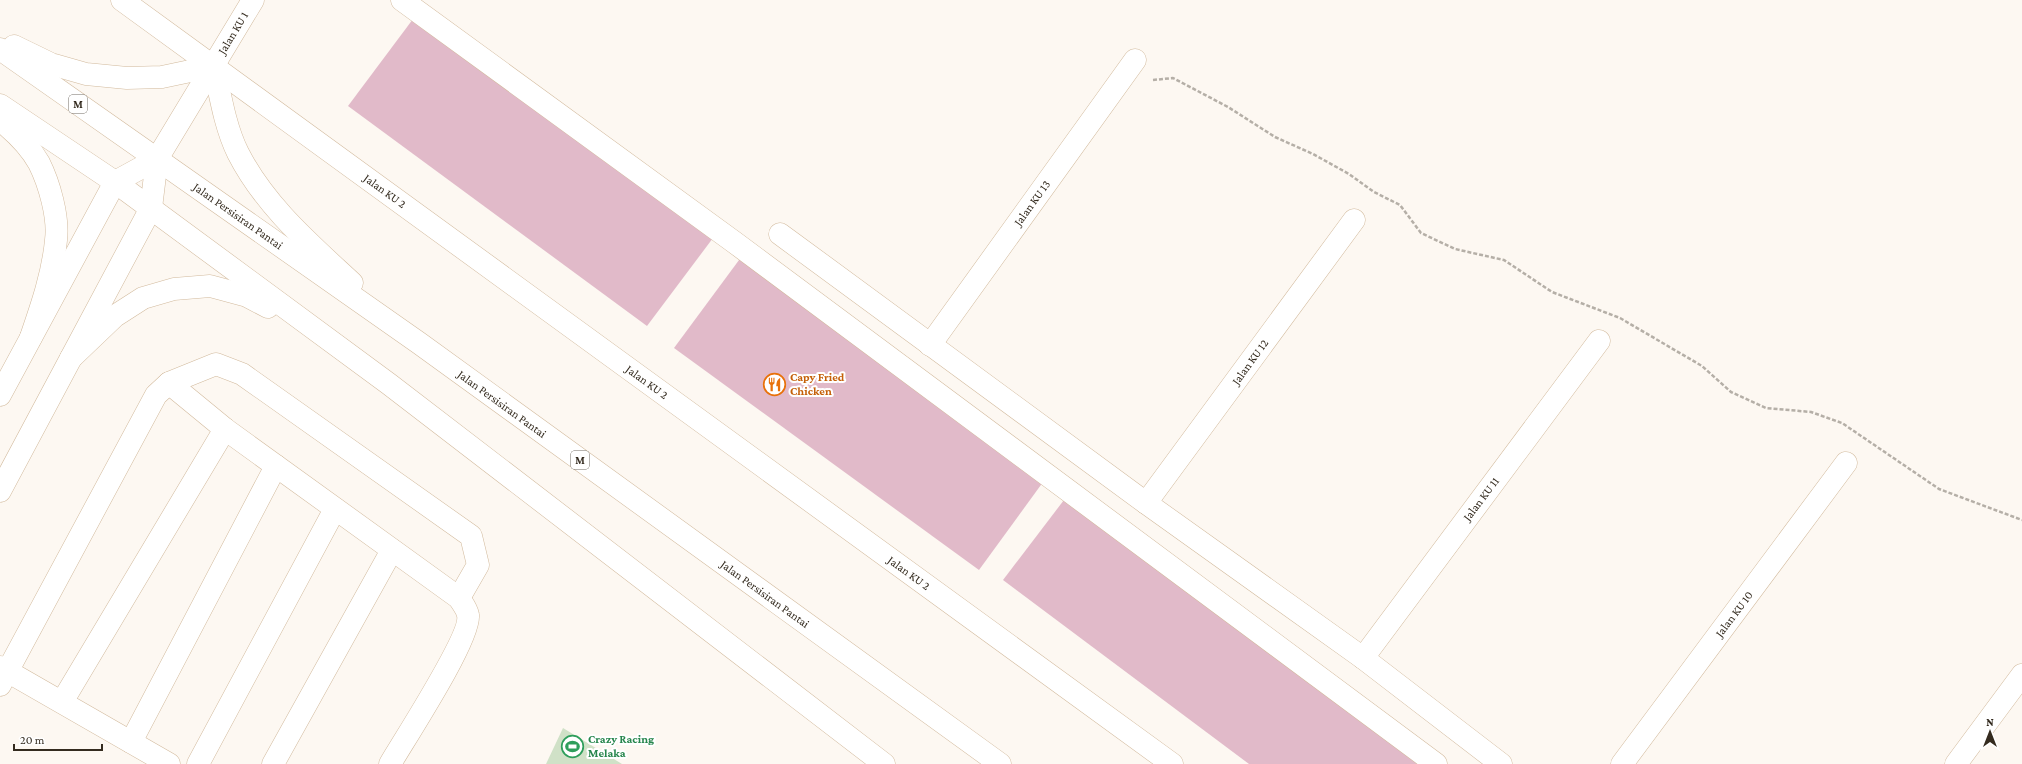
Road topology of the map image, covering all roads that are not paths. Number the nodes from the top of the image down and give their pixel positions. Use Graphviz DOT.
graph roads {
  1 [pos="122,0"];
  2 [pos="253,0"];
  3 [pos="402,0"];
  4 [pos="423,7"];
  5 [pos="0,39"];
  6 [pos="0,49"];
  7 [pos="1135,60"];
  8 [pos="214,66"];
  9 [pos="0,104"];
  10 [pos="0,120"];
  11 [pos="157,160"];
  12 [pos="115,182"];
  13 [pos="151,208"];
  14 [pos="1354,220"];
  15 [pos="780,234"];
  16 [pos="31,337"];
  17 [pos="1599,341"];
  18 [pos="419,343"];
  19 [pos="930,345"];
  20 [pos="71,358"];
  21 [pos="168,383"];
  22 [pos="389,384"];
  23 [pos="0,394"];
  24 [pos="225,429"];
  25 [pos="1846,463"];
  26 [pos="276,466"];
  27 [pos="0,491"];
  28 [pos="1146,503"];
  29 [pos="335,509"];
  30 [pos="392,550"];
  31 [pos="459,598"];
  32 [pos="1363,658"];
  33 [pos="3,675"];
  34 [pos="2022,675"];
  35 [pos="62,702"];
  36 [pos="131,742"];
  37 [pos="169,764"];
  38 [pos="198,764"];
  39 [pos="273,764"];
  40 [pos="390,764"];
  41 [pos="884,764"];
  42 [pos="1000,764"];
  43 [pos="1172,764"];
  44 [pos="1436,764"];
  45 [pos="1501,764"];
  46 [pos="1622,764"];
  47 [pos="1956,764"];
  1 -- 8 [label="street, Jalan KU 2"];
  2 -- 8 [label="street, Jalan KU 1"];
  3 -- 4 [label="street"];
  4 -- 44 [label="street"];
  5 -- 8 [label="street"];
  6 -- 11 [label="street, Jalan Persisiran Pantai / M"];
  7 -- 19 [label="street, Jalan KU 13"];
  8 -- 11 [label="street, Jalan KU 1"];
  8 -- 18 [label="street"];
  8 -- 43 [label="street, Jalan KU 2"];
  9 -- 12 [label="street"];
  10 -- 16 [label="street"];
  11 -- 12 [label="street"];
  11 -- 13 [label="street"];
  11 -- 18 [label="street, Jalan Persisiran Pantai / M"];
  12 -- 13 [label="street"];
  12 -- 16 [label="street"];
  13 -- 20 [label="street"];
  13 -- 22 [label="street"];
  14 -- 28 [label="street, Jalan KU 12"];
  15 -- 19 [label="street"];
  16 -- 23 [label="street"];
  17 -- 32 [label="street, Jalan KU 11"];
  18 -- 42 [label="street, Jalan Persisiran Pantai / M"];
  19 -- 28 [label="street"];
  20 -- 22 [label="street"];
  20 -- 27 [label="street"];
  21 -- 24 [label="street"];
  21 -- 31 [label="street"];
  21 -- 33 [label="street"];
  22 -- 41 [label="street"];
  24 -- 26 [label="street"];
  24 -- 35 [label="street"];
  25 -- 46 [label="street, Jalan KU 10"];
  26 -- 29 [label="street"];
  26 -- 36 [label="street"];
  28 -- 32 [label="street"];
  29 -- 30 [label="street"];
  29 -- 38 [label="street"];
  30 -- 31 [label="street"];
  30 -- 39 [label="street"];
  31 -- 40 [label="street"];
  32 -- 45 [label="street"];
  33 -- 35 [label="street"];
  34 -- 47 [label="street"];
  35 -- 36 [label="street"];
  36 -- 37 [label="street"];
}
